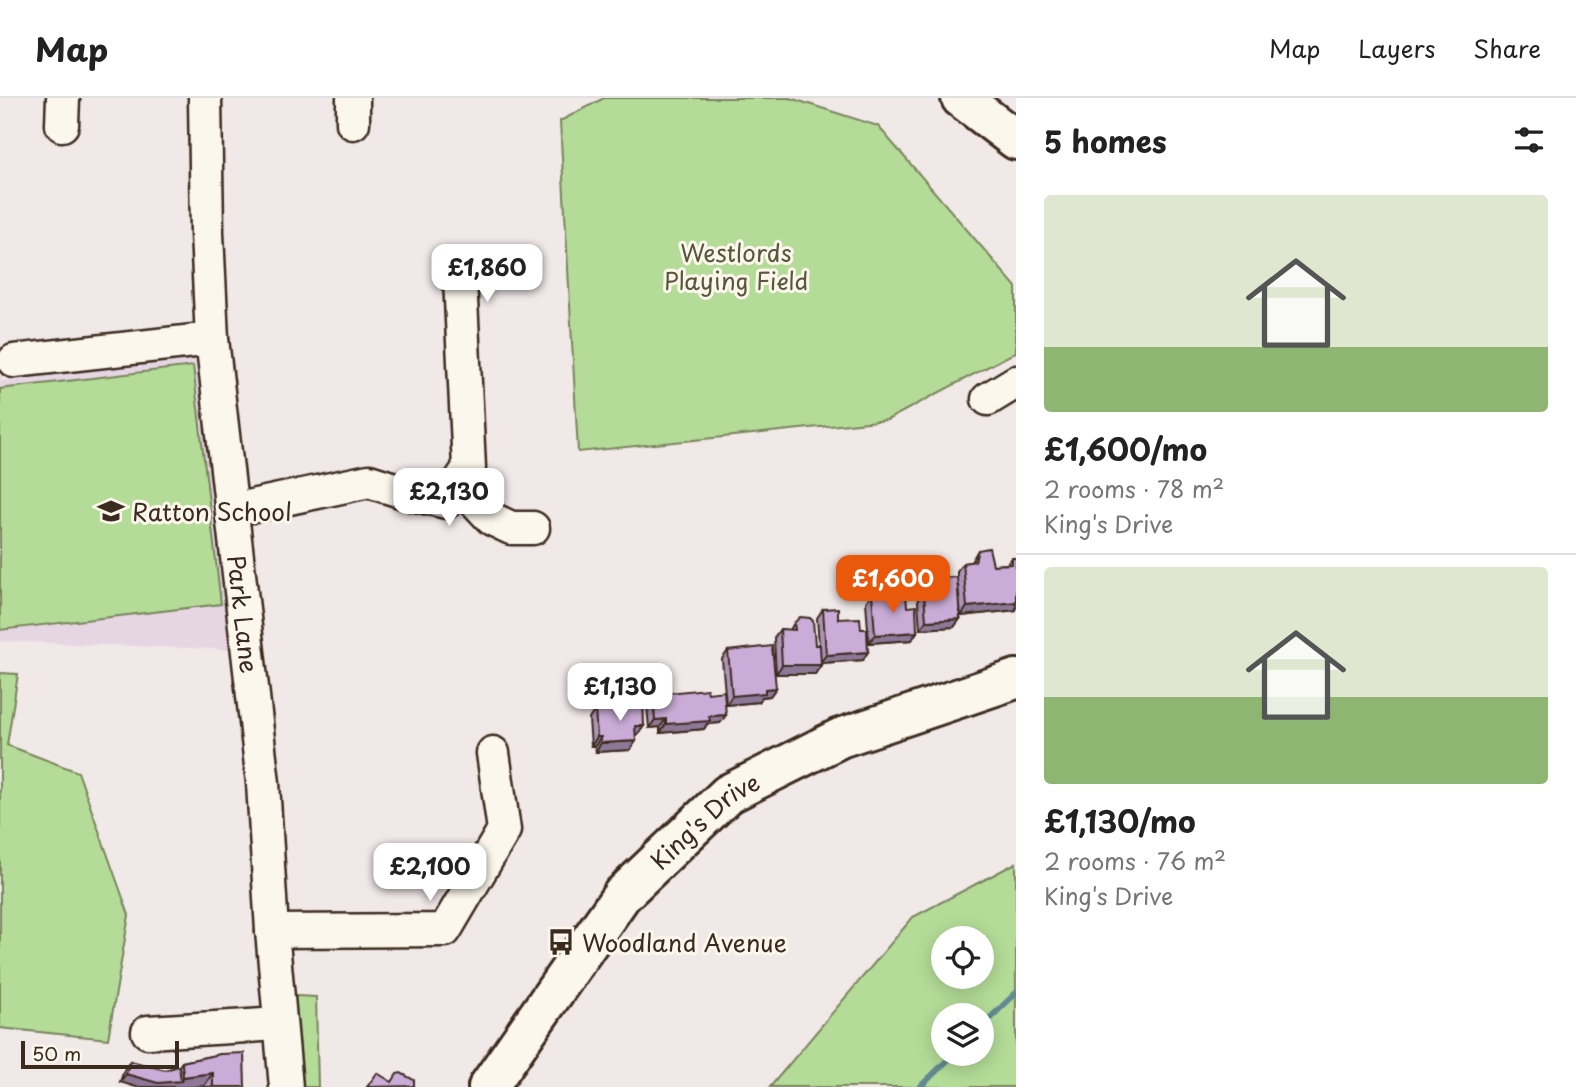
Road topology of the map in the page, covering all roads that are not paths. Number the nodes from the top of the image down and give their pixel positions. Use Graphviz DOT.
graph roads {
  1 [pos="205,98"];
  2 [pos="961,98"];
  3 [pos="1016,140"];
  4 [pos="460,278"];
  5 [pos="212,339"];
  6 [pos="14,361"];
  7 [pos="1016,382"];
  8 [pos="988,399"];
  9 [pos="459,484"];
  10 [pos="233,510"];
  11 [pos="533,528"];
  12 [pos="1016,679"];
  13 [pos="493,753"];
  14 [pos="271,931"];
  15 [pos="280,1024"];
  16 [pos="148,1032"];
  17 [pos="286,1087"];
  18 [pos="488,1087"];
  1 -- 5 [label="street, Park Lane"];
  2 -- 3 [label="main road"];
  4 -- 9 [label="street"];
  5 -- 6 [label="street"];
  5 -- 10 [label="street, Park Lane"];
  7 -- 8 [label="street"];
  9 -- 10 [label="street"];
  9 -- 11 [label="street"];
  10 -- 14 [label="street, Park Lane"];
  12 -- 18 [label="main road, King's Drive"];
  13 -- 14 [label="street"];
  14 -- 15 [label="street, Park Lane"];
  15 -- 16 [label="street"];
  15 -- 17 [label="street, Park Lane"];
}
